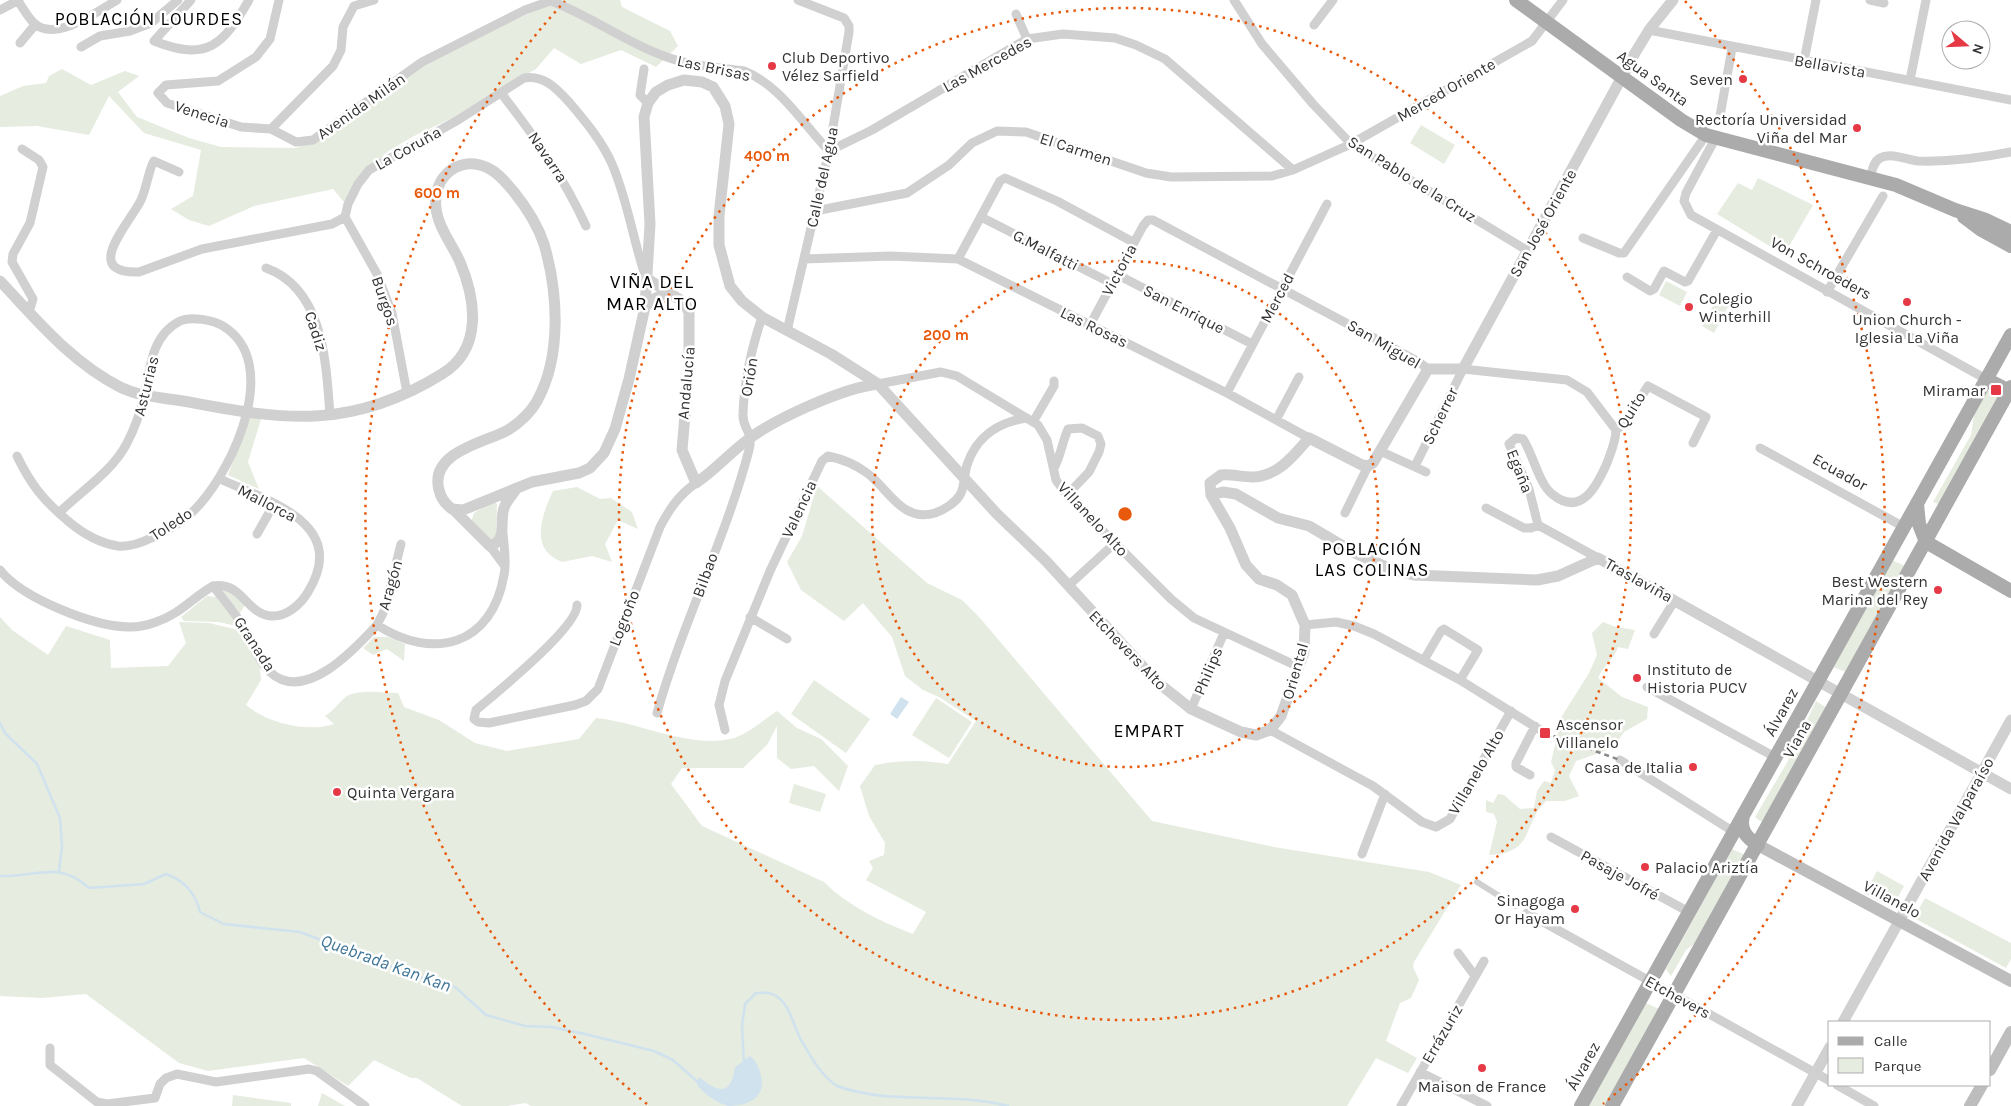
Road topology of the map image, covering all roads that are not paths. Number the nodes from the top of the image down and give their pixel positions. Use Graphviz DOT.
graph roads {
  1 [pos="18,0"];
  2 [pos="117,0"];
  3 [pos="178,0"];
  4 [pos="191,0"];
  5 [pos="249,0"];
  6 [pos="279,0"];
  7 [pos="374,0"];
  8 [pos="552,0"];
  9 [pos="798,0"];
  10 [pos="1234,0"];
  11 [pos="1334,0"];
  12 [pos="1516,0"];
  13 [pos="1563,0"];
  14 [pos="1673,0"];
  15 [pos="1816,0"];
  16 [pos="1870,0"];
  17 [pos="1926,0"];
  18 [pos="1884,3"];
  19 [pos="0,10"];
  20 [pos="1016,14"];
  21 [pos="35,24"];
  22 [pos="1546,24"];
  23 [pos="1314,25"];
  24 [pos="1649,30"];
  25 [pos="1027,39"];
  26 [pos="20,43"];
  27 [pos="81,47"];
  28 [pos="1732,48"];
  29 [pos="1804,61"];
  30 [pos="644,69"];
  31 [pos="1622,77"];
  32 [pos="1910,80"];
  33 [pos="501,94"];
  34 [pos="2011,100"];
  35 [pos="648,103"];
  36 [pos="1720,116"];
  37 [pos="271,129"];
  38 [pos="1711,136"];
  39 [pos="1351,144"];
  40 [pos="22,149"];
  41 [pos="829,151"];
  42 [pos="2011,152"];
  43 [pos="1347,156"];
  44 [pos="1293,170"];
  45 [pos="178,172"];
  46 [pos="1870,178"];
  47 [pos="1883,196"];
  48 [pos="1327,204"];
  49 [pos="1955,210"];
  50 [pos="815,211"];
  51 [pos="345,217"];
  52 [pos="981,217"];
  53 [pos="1153,220"];
  54 [pos="586,226"];
  55 [pos="1717,230"];
  56 [pos="2011,232"];
  57 [pos="1583,238"];
  58 [pos="1133,242"];
  59 [pos="2011,246"];
  60 [pos="1528,251"];
  61 [pos="804,259"];
  62 [pos="958,259"];
  63 [pos="266,268"];
  64 [pos="1116,274"];
  65 [pos="1626,277"];
  66 [pos="646,278"];
  67 [pos="0,281"];
  68 [pos="1111,284"];
  69 [pos="1283,287"];
  70 [pos="1828,292"];
  71 [pos="666,293"];
  72 [pos="644,307"];
  73 [pos="29,312"];
  74 [pos="762,317"];
  75 [pos="1090,325"];
  76 [pos="787,331"];
  77 [pos="2011,335"];
  78 [pos="1252,344"];
  79 [pos="1428,369"];
  80 [pos="1463,370"];
  81 [pos="1299,377"];
  82 [pos="1986,380"];
  83 [pos="1054,381"];
  84 [pos="878,384"];
  85 [pos="2010,390"];
  86 [pos="1227,392"];
  87 [pos="407,393"];
  88 [pos="144,394"];
  89 [pos="248,413"];
  90 [pos="330,415"];
  91 [pos="1030,420"];
  92 [pos="1276,420"];
  93 [pos="1616,430"];
  94 [pos="752,437"];
  95 [pos="1309,438"];
  96 [pos="1694,444"];
  97 [pos="1760,448"];
  98 [pos="1380,451"];
  99 [pos="17,456"];
  100 [pos="1417,462"];
  101 [pos="1368,466"];
  102 [pos="1054,468"];
  103 [pos="1426,472"];
  104 [pos="964,478"];
  105 [pos="220,479"];
  106 [pos="696,482"];
  107 [pos="517,488"];
  108 [pos="1593,490"];
  109 [pos="1067,495"];
  110 [pos="1211,495"];
  111 [pos="497,496"];
  112 [pos="1917,503"];
  113 [pos="274,504"];
  114 [pos="474,506"];
  115 [pos="504,506"];
  116 [pos="1486,508"];
  117 [pos="455,511"];
  118 [pos="59,513"];
  119 [pos="1345,513"];
  120 [pos="466,524"];
  121 [pos="1538,525"];
  122 [pos="1904,528"];
  123 [pos="503,533"];
  124 [pos="257,534"];
  125 [pos="1926,542"];
  126 [pos="1115,543"];
  127 [pos="401,544"];
  128 [pos="490,546"];
  129 [pos="1598,558"];
  130 [pos="504,565"];
  131 [pos="0,570"];
  132 [pos="213,586"];
  133 [pos="1068,586"];
  134 [pos="2011,591"];
  135 [pos="1675,600"];
  136 [pos="577,605"];
  137 [pos="750,616"];
  138 [pos="377,625"];
  139 [pos="1304,625"];
  140 [pos="1224,633"];
  141 [pos="1654,634"];
  142 [pos="787,639"];
  143 [pos="1424,660"];
  144 [pos="1300,666"];
  145 [pos="1460,680"];
  146 [pos="1818,680"];
  147 [pos="1647,687"];
  148 [pos="1842,694"];
  149 [pos="1191,709"];
  150 [pos="1511,711"];
  151 [pos="657,713"];
  152 [pos="2011,720"];
  153 [pos="1535,726"];
  154 [pos="725,730"];
  155 [pos="1270,730"];
  156 [pos="1545,733"];
  157 [pos="1776,757"];
  158 [pos="1620,760"];
  159 [pos="1982,772"];
  160 [pos="1530,774"];
  161 [pos="2011,789"];
  162 [pos="1386,794"];
  163 [pos="1743,816"];
  164 [pos="1734,832"];
  165 [pos="1551,837"];
  166 [pos="1758,845"];
  167 [pos="1362,854"];
  168 [pos="1477,882"];
  169 [pos="1515,906"];
  170 [pos="1689,912"];
  171 [pos="1527,913"];
  172 [pos="1899,922"];
  173 [pos="1458,953"];
  174 [pos="1484,961"];
  175 [pos="1475,976"];
  176 [pos="1650,981"];
  177 [pos="2011,981"];
  178 [pos="1674,995"];
  179 [pos="1844,1021"];
  180 [pos="2011,1032"];
  181 [pos="50,1048"];
  182 [pos="1828,1050"];
  183 [pos="1991,1068"];
  184 [pos="1420,1072"];
  185 [pos="1815,1073"];
  186 [pos="1828,1080"];
  187 [pos="1839,1086"];
  188 [pos="1981,1086"];
  189 [pos="365,1106"];
  190 [pos="1401,1106"];
  191 [pos="1488,1106"];
  192 [pos="1581,1106"];
  193 [pos="1612,1106"];
  194 [pos="1797,1106"];
  195 [pos="1874,1106"];
  196 [pos="1970,1106"];
  1 -- 19 [label="street"];
  1 -- 21 [label="street"];
  2 -- 21 [label="street"];
  3 -- 27 [label="street"];
  4 -- 5 [label="street"];
  6 -- 37 [label="street, Venecia"];
  7 -- 37 [label="street"];
  8 -- 37 [label="street, Avenida Milán"];
  8 -- 41 [label="street, Las Brisas"];
  9 -- 41 [label="street, Calle del Agua"];
  10 -- 39 [label="street, San Pablo de la Cruz"];
  11 -- 23 [label="street"];
  12 -- 22 [label="main road, Agua Santa"];
  13 -- 22 [label="street, Merced Oriente"];
  14 -- 24 [label="street, San José Oriente"];
  15 -- 29 [label="street"];
  16 -- 18 [label="street"];
  17 -- 32 [label="street"];
  20 -- 25 [label="street"];
  21 -- 26 [label="street"];
  22 -- 31 [label="main road, Agua Santa"];
  22 -- 39 [label="street, Merced Oriente"];
  24 -- 28 [label="street, Bellavista"];
  24 -- 31 [label="street, San José Oriente"];
  25 -- 41 [label="street, Las Mercedes"];
  25 -- 44 [label="street, Las Mercedes"];
  28 -- 29 [label="street, Bellavista"];
  28 -- 36 [label="street"];
  29 -- 32 [label="street, Bellavista"];
  30 -- 35 [label="street"];
  31 -- 38 [label="main road, Agua Santa"];
  31 -- 60 [label="street, San José Oriente"];
  32 -- 34 [label="street, Bellavista"];
  33 -- 51 [label="street, La Coruña"];
  33 -- 54 [label="street, Navarra"];
  33 -- 66 [label="street, La Coruña"];
  35 -- 66 [label="street"];
  35 -- 74 [label="street, Etchevers Alto"];
  38 -- 46 [label="main road, Agua Santa"];
  38 -- 55 [label="street, Von Schroeders"];
  38 -- 57 [label="street"];
  39 -- 43 [label="street"];
  39 -- 44 [label="street, El Carmen"];
  39 -- 60 [label="street, San Pablo de la Cruz"];
  40 -- 73 [label="street"];
  41 -- 50 [label="street, Calle del Agua"];
  42 -- 46 [label="street"];
  44 -- 50 [label="street, El Carmen"];
  45 -- 51 [label="street"];
  46 -- 49 [label="main road, Agua Santa"];
  47 -- 70 [label="street"];
  48 -- 69 [label="street, Merced"];
  49 -- 56 [label="main road, Agua Santa"];
  49 -- 59 [label="main road, Agua Santa"];
  50 -- 61 [label="street, Calle del Agua"];
  51 -- 87 [label="street, Burgos"];
  52 -- 58 [label="street"];
  52 -- 62 [label="street"];
  52 -- 68 [label="street, G.Malfatti"];
  53 -- 58 [label="street, Victoria"];
  53 -- 69 [label="street, San Miguel"];
  55 -- 65 [label="street"];
  55 -- 70 [label="street, Von Schroeders"];
  58 -- 64 [label="street, Victoria"];
  60 -- 80 [label="street, San José Oriente"];
  61 -- 62 [label="street, Las Rosas"];
  61 -- 76 [label="street, Calle del Agua"];
  62 -- 75 [label="street, Las Rosas"];
  63 -- 90 [label="street, Cadiz"];
  64 -- 68 [label="street, Victoria"];
  64 -- 78 [label="street, San Enrique"];
  66 -- 71 [label="street, Andalucía"];
  66 -- 72 [label="street"];
  67 -- 73 [label="street"];
  68 -- 75 [label="street, Victoria"];
  69 -- 78 [label="street, Merced"];
  69 -- 79 [label="street, San Miguel"];
  70 -- 82 [label="street, Von Schroeders"];
  71 -- 72 [label="street"];
  71 -- 106 [label="street, Andalucía"];
  72 -- 107 [label="street"];
  73 -- 88 [label="street"];
  74 -- 76 [label="street, Etchevers Alto"];
  74 -- 94 [label="street, Orión"];
  75 -- 86 [label="street, Las Rosas"];
  76 -- 84 [label="street, Etchevers Alto"];
  77 -- 82 [label="main road, Álvarez"];
  78 -- 86 [label="street, Merced"];
  79 -- 80 [label="street, San Miguel"];
  79 -- 98 [label="street"];
  80 -- 93 [label="street, San Miguel"];
  80 -- 100 [label="street, Scherrer"];
  81 -- 92 [label="street"];
  82 -- 85 [label="main road, Von Schroeders"];
  82 -- 112 [label="main road, Álvarez"];
  83 -- 91 [label="street"];
  84 -- 91 [label="street, Villanelo Alto"];
  84 -- 94 [label="street, Logroño"];
  84 -- 104 [label="street, Etchevers Alto"];
  85 -- 125 [label="main road, Viana"];
  86 -- 92 [label="street, Las Rosas"];
  87 -- 90 [label="street"];
  87 -- 117 [label="street"];
  88 -- 89 [label="street"];
  88 -- 89 [label="street, Asturias"];
  88 -- 118 [label="street, Asturias"];
  89 -- 90 [label="street"];
  89 -- 105 [label="street, Toledo"];
  91 -- 102 [label="street, Villanelo Alto"];
  91 -- 104 [label="street"];
  92 -- 95 [label="street, Las Rosas"];
  93 -- 96 [label="street, Quito"];
  93 -- 108 [label="street, Quito"];
  94 -- 106 [label="street, Logroño"];
  94 -- 151 [label="street, Bilbao"];
  95 -- 101 [label="street, Las Rosas"];
  95 -- 110 [label="street"];
  97 -- 122 [label="street, Ecuador"];
  98 -- 101 [label="street"];
  98 -- 103 [label="street"];
  99 -- 118 [label="street, Toledo"];
  101 -- 119 [label="street"];
  102 -- 109 [label="street, Villanelo Alto"];
  102 -- 109 [label="street"];
  104 -- 133 [label="street, Etchevers Alto"];
  104 -- 137 [label="street, Valencia"];
  105 -- 113 [label="street, Mallorca"];
  105 -- 118 [label="street, Toledo"];
  106 -- 136 [label="street, Logroño"];
  107 -- 111 [label="street"];
  107 -- 115 [label="street"];
  108 -- 121 [label="street, Egaña"];
  109 -- 126 [label="street, Villanelo Alto"];
  110 -- 129 [label="street, Traslaviña"];
  110 -- 139 [label="street, Oriental"];
  111 -- 114 [label="street"];
  111 -- 115 [label="street"];
  112 -- 122 [label="main road, Álvarez"];
  112 -- 125 [label="main road"];
  113 -- 124 [label="street"];
  113 -- 132 [label="street, Mallorca"];
  114 -- 117 [label="street"];
  114 -- 120 [label="street"];
  115 -- 123 [label="street"];
  116 -- 121 [label="street"];
  117 -- 120 [label="street"];
  120 -- 128 [label="street"];
  121 -- 129 [label="street"];
  122 -- 146 [label="main road, Álvarez"];
  123 -- 128 [label="street"];
  123 -- 130 [label="street"];
  125 -- 134 [label="main road"];
  125 -- 148 [label="main road, Viana"];
  126 -- 133 [label="street"];
  126 -- 140 [label="street, Villanelo Alto"];
  127 -- 138 [label="street, Aragón"];
  128 -- 130 [label="street"];
  129 -- 135 [label="street, Traslaviña"];
  130 -- 138 [label="street"];
  131 -- 132 [label="street"];
  132 -- 138 [label="street, Granada"];
  133 -- 149 [label="street, Etchevers Alto"];
  135 -- 141 [label="street"];
  135 -- 146 [label="street, Traslaviña"];
  137 -- 142 [label="street"];
  137 -- 154 [label="street, Valencia"];
  139 -- 143 [label="street, Villanelo Alto"];
  139 -- 144 [label="street, Oriental"];
  140 -- 144 [label="street, Villanelo Alto"];
  140 -- 149 [label="street, Philips"];
  143 -- 145 [label="street, Villanelo Alto"];
  143 -- 145 [label="street"];
  144 -- 155 [label="street, Oriental"];
  145 -- 150 [label="street, Villanelo Alto"];
  146 -- 148 [label="street, Traslaviña"];
  146 -- 157 [label="main road, Álvarez"];
  147 -- 157 [label="street"];
  148 -- 159 [label="street, Traslaviña"];
  148 -- 166 [label="main road, Viana"];
  149 -- 155 [label="street, Etchevers Alto"];
  150 -- 153 [label="street, Villanelo Alto"];
  150 -- 162 [label="street, Villanelo Alto"];
  152 -- 159 [label="street, Avenida Valparaíso"];
  153 -- 156 [label="street, Villanelo Alto"];
  153 -- 160 [label="street"];
  155 -- 162 [label="street"];
  157 -- 163 [label="main road, Álvarez"];
  158 -- 164 [label="street"];
  159 -- 161 [label="street, Traslaviña"];
  159 -- 172 [label="street, Avenida Valparaíso"];
  162 -- 167 [label="street"];
  163 -- 164 [label="main road, Álvarez"];
  163 -- 166 [label="main road"];
  164 -- 170 [label="main road, Álvarez"];
  165 -- 170 [label="street, Pasaje Jofré"];
  166 -- 172 [label="main road, Villanelo"];
  166 -- 178 [label="main road, Viana"];
  168 -- 169 [label="street"];
  170 -- 176 [label="main road, Álvarez"];
  171 -- 176 [label="street, Etchevers"];
  172 -- 177 [label="main road, Villanelo"];
  172 -- 179 [label="street, Avenida Valparaíso"];
  173 -- 175 [label="street"];
  174 -- 175 [label="street, Errázuriz"];
  175 -- 184 [label="street, Errázuriz"];
  176 -- 178 [label="street, Etchevers"];
  176 -- 192 [label="main road, Álvarez"];
  178 -- 185 [label="street, Etchevers"];
  178 -- 193 [label="main road, Viana"];
  180 -- 183 [label="main road"];
  181 -- 189 [label="street"];
  182 -- 185 [label="street"];
  184 -- 190 [label="street, Errázuriz"];
  184 -- 191 [label="street"];
  185 -- 186 [label="street, Etchevers"];
  185 -- 194 [label="street"];
  187 -- 195 [label="street"];
  188 -- 196 [label="main road"];
}
